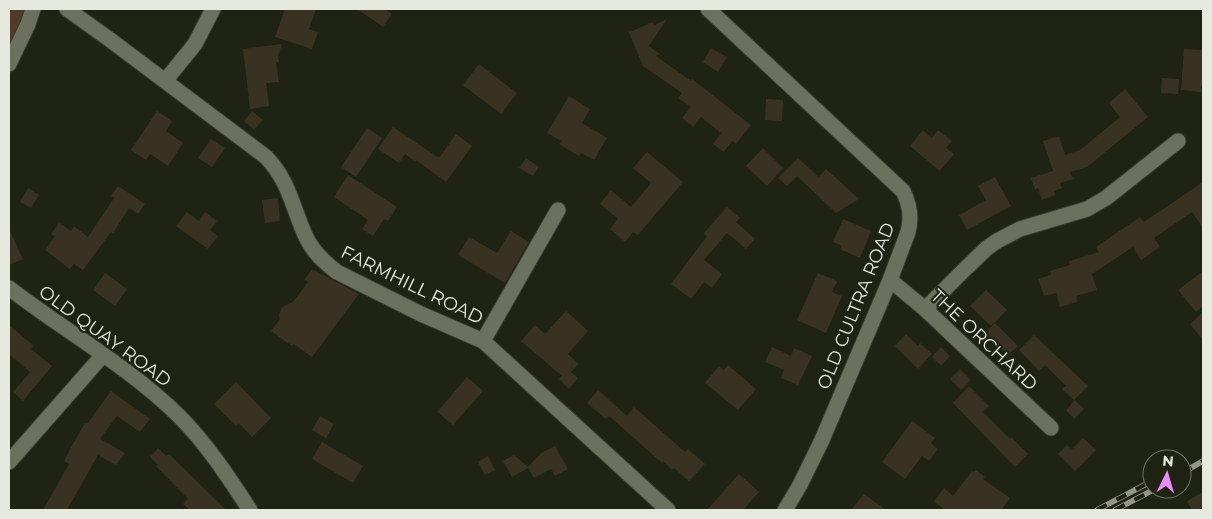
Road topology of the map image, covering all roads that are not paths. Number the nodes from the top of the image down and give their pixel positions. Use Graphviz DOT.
graph roads {
  1 [pos="34,9"];
  2 [pos="67,9"];
  3 [pos="213,9"];
  4 [pos="708,9"];
  5 [pos="9,64"];
  6 [pos="164,81"];
  7 [pos="1178,141"];
  8 [pos="558,210"];
  9 [pos="890,280"];
  10 [pos="9,288"];
  11 [pos="925,309"];
  12 [pos="483,341"];
  13 [pos="103,355"];
  14 [pos="1051,428"];
  15 [pos="9,462"];
  16 [pos="250,510"];
  17 [pos="668,510"];
  18 [pos="785,510"];
  1 -- 5 [label="street"];
  2 -- 6 [label="street, FARMHILL ROAD"];
  3 -- 6 [label="street"];
  4 -- 9 [label="street, OLD CULTRA ROAD"];
  6 -- 12 [label="street, FARMHILL ROAD"];
  7 -- 11 [label="street"];
  8 -- 12 [label="street"];
  9 -- 11 [label="street, THE ORCHARD"];
  9 -- 18 [label="street, OLD CULTRA ROAD"];
  10 -- 13 [label="street, OLD QUAY ROAD"];
  11 -- 14 [label="street, THE ORCHARD"];
  12 -- 17 [label="street, FARMHILL ROAD"];
  13 -- 15 [label="street"];
  13 -- 16 [label="street, OLD QUAY ROAD"];
}
